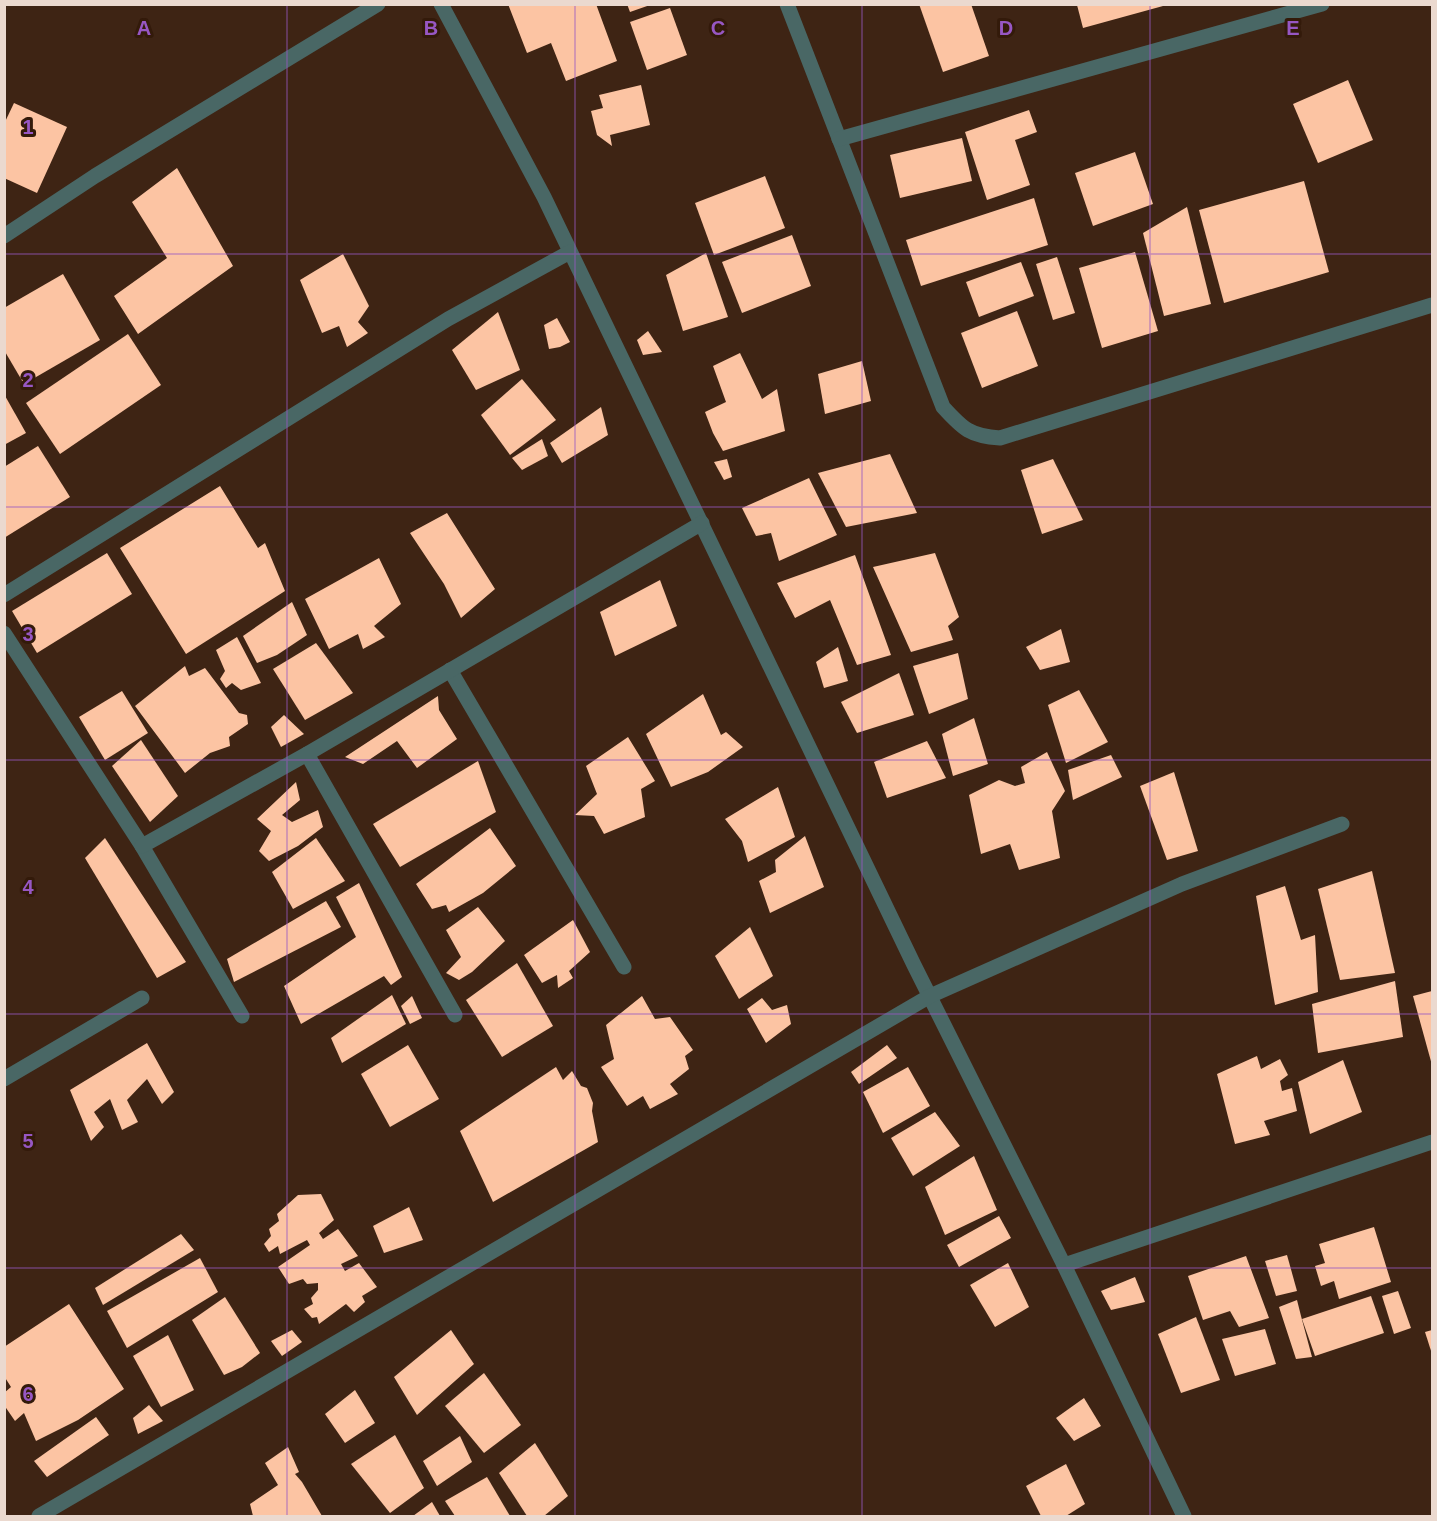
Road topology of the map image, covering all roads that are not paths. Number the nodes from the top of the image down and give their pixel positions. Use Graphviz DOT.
graph roads {
  1 [pos="378,4"];
  2 [pos="441,4"];
  3 [pos="787,4"];
  4 [pos="1322,4"];
  5 [pos="839,139"];
  6 [pos="4,236"];
  7 [pos="570,252"];
  8 [pos="1432,305"];
  9 [pos="702,523"];
  10 [pos="4,595"];
  11 [pos="4,633"];
  12 [pos="450,670"];
  13 [pos="307,754"];
  14 [pos="1342,824"];
  15 [pos="142,846"];
  16 [pos="624,967"];
  17 [pos="930,996"];
  18 [pos="142,998"];
  19 [pos="455,1015"];
  20 [pos="242,1016"];
  21 [pos="4,1079"];
  22 [pos="1432,1142"];
  23 [pos="1064,1265"];
  24 [pos="39,1516"];
  25 [pos="1184,1516"];
  1 -- 6 [label="street"];
  2 -- 7 [label="street"];
  3 -- 5 [label="street"];
  4 -- 5 [label="street"];
  5 -- 8 [label="street"];
  7 -- 9 [label="street"];
  7 -- 10 [label="street"];
  9 -- 12 [label="street"];
  9 -- 17 [label="street"];
  11 -- 15 [label="street"];
  12 -- 13 [label="street"];
  12 -- 16 [label="street"];
  13 -- 15 [label="street"];
  13 -- 19 [label="street"];
  14 -- 17 [label="street"];
  15 -- 20 [label="street"];
  17 -- 23 [label="street"];
  17 -- 24 [label="street"];
  18 -- 21 [label="street"];
  22 -- 23 [label="street"];
  23 -- 25 [label="street"];
}
